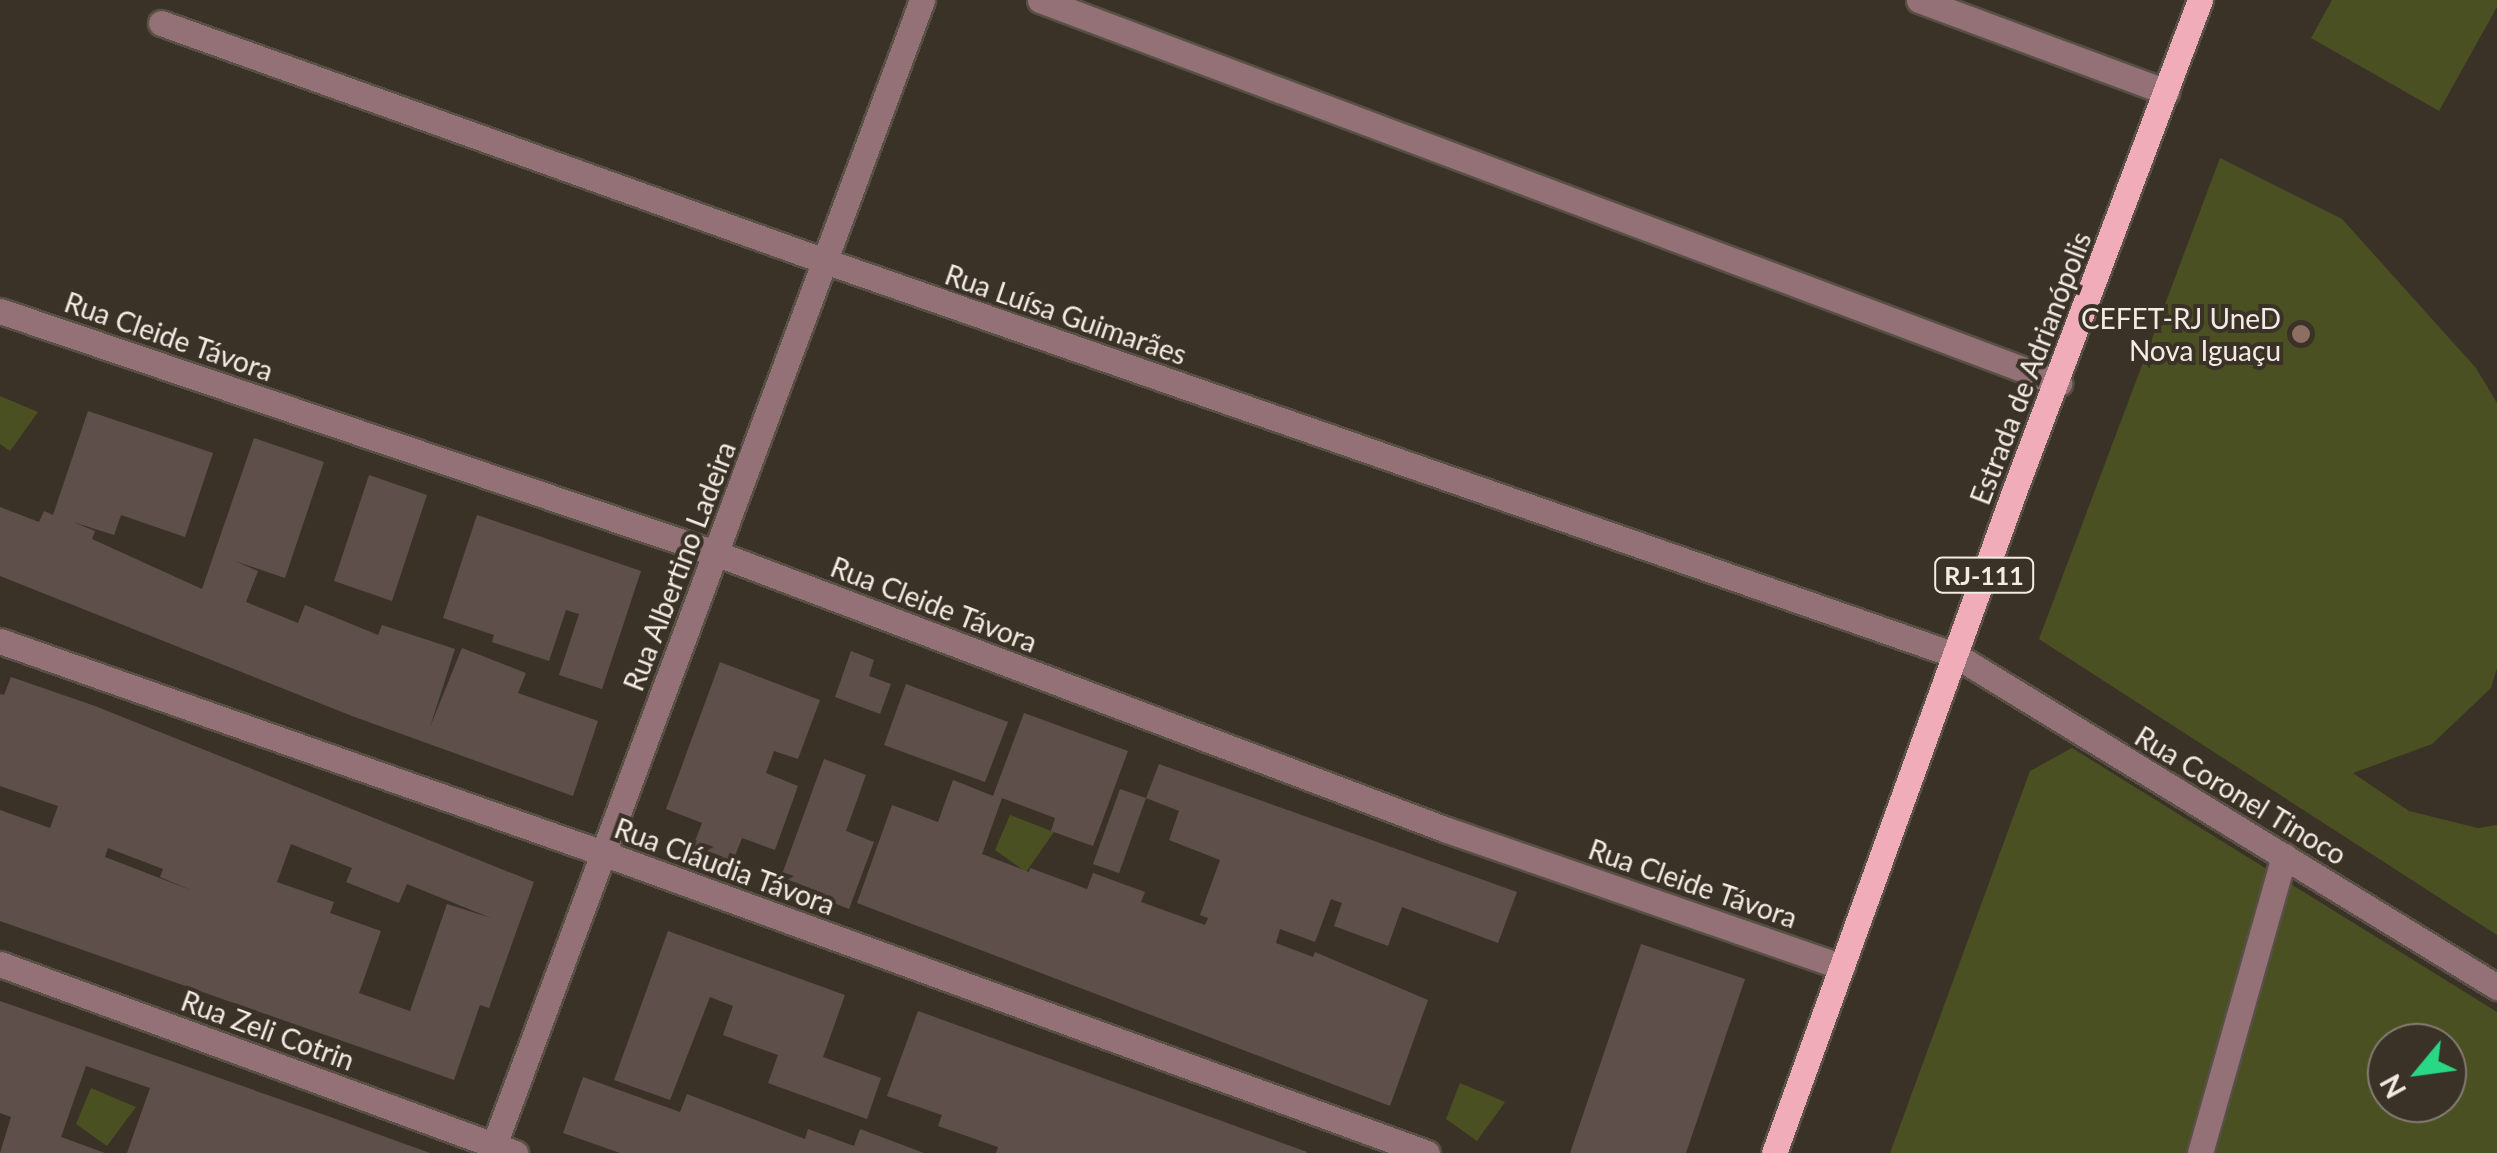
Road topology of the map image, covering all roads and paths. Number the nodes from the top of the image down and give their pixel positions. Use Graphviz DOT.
graph roads {
  1 [pos="922,0"];
  2 [pos="1040,0"];
  3 [pos="1919,0"];
  4 [pos="2200,0"];
  5 [pos="160,24"];
  6 [pos="2166,92"];
  7 [pos="822,260"];
  8 [pos="0,311"];
  9 [pos="2059,383"];
  10 [pos="718,554"];
  11 [pos="0,642"];
  12 [pos="1954,656"];
  13 [pos="600,852"];
  14 [pos="2284,856"];
  15 [pos="0,964"];
  16 [pos="1842,966"];
  17 [pos="2497,987"];
  18 [pos="500,1150"];
  19 [pos="1427,1153"];
  20 [pos="1774,1153"];
  21 [pos="2200,1153"];
  1 -- 7 [label="street, Rua Albertino Ladeira"];
  2 -- 9 [label="street"];
  3 -- 6 [label="street"];
  4 -- 6 [label="main road, Estrada de Adrianópolis / RJ-111"];
  5 -- 7 [label="street, Rua Luísa Guimarães"];
  6 -- 9 [label="main road, Estrada de Adrianópolis / RJ-111"];
  7 -- 10 [label="street, Rua Albertino Ladeira"];
  7 -- 12 [label="street, Rua Luísa Guimarães"];
  8 -- 10 [label="street, Rua Cleide Távora"];
  9 -- 12 [label="main road, Estrada de Adrianópolis / RJ-111"];
  10 -- 13 [label="street, Rua Albertino Ladeira"];
  10 -- 16 [label="street, Rua Cleide Távora"];
  11 -- 13 [label="street, Rua Cláudia Távora"];
  12 -- 14 [label="street, Rua Coronel Tinoco"];
  12 -- 16 [label="main road, Estrada de Adrianópolis / RJ-111"];
  13 -- 18 [label="street, Rua Albertino Ladeira"];
  13 -- 19 [label="street, Rua Cláudia Távora"];
  14 -- 17 [label="street, Rua Coronel Tinoco"];
  14 -- 21 [label="street"];
  15 -- 18 [label="street, Rua Zeli Cotrin"];
  16 -- 20 [label="main road, Estrada de Adrianópolis / RJ-111"];
}
